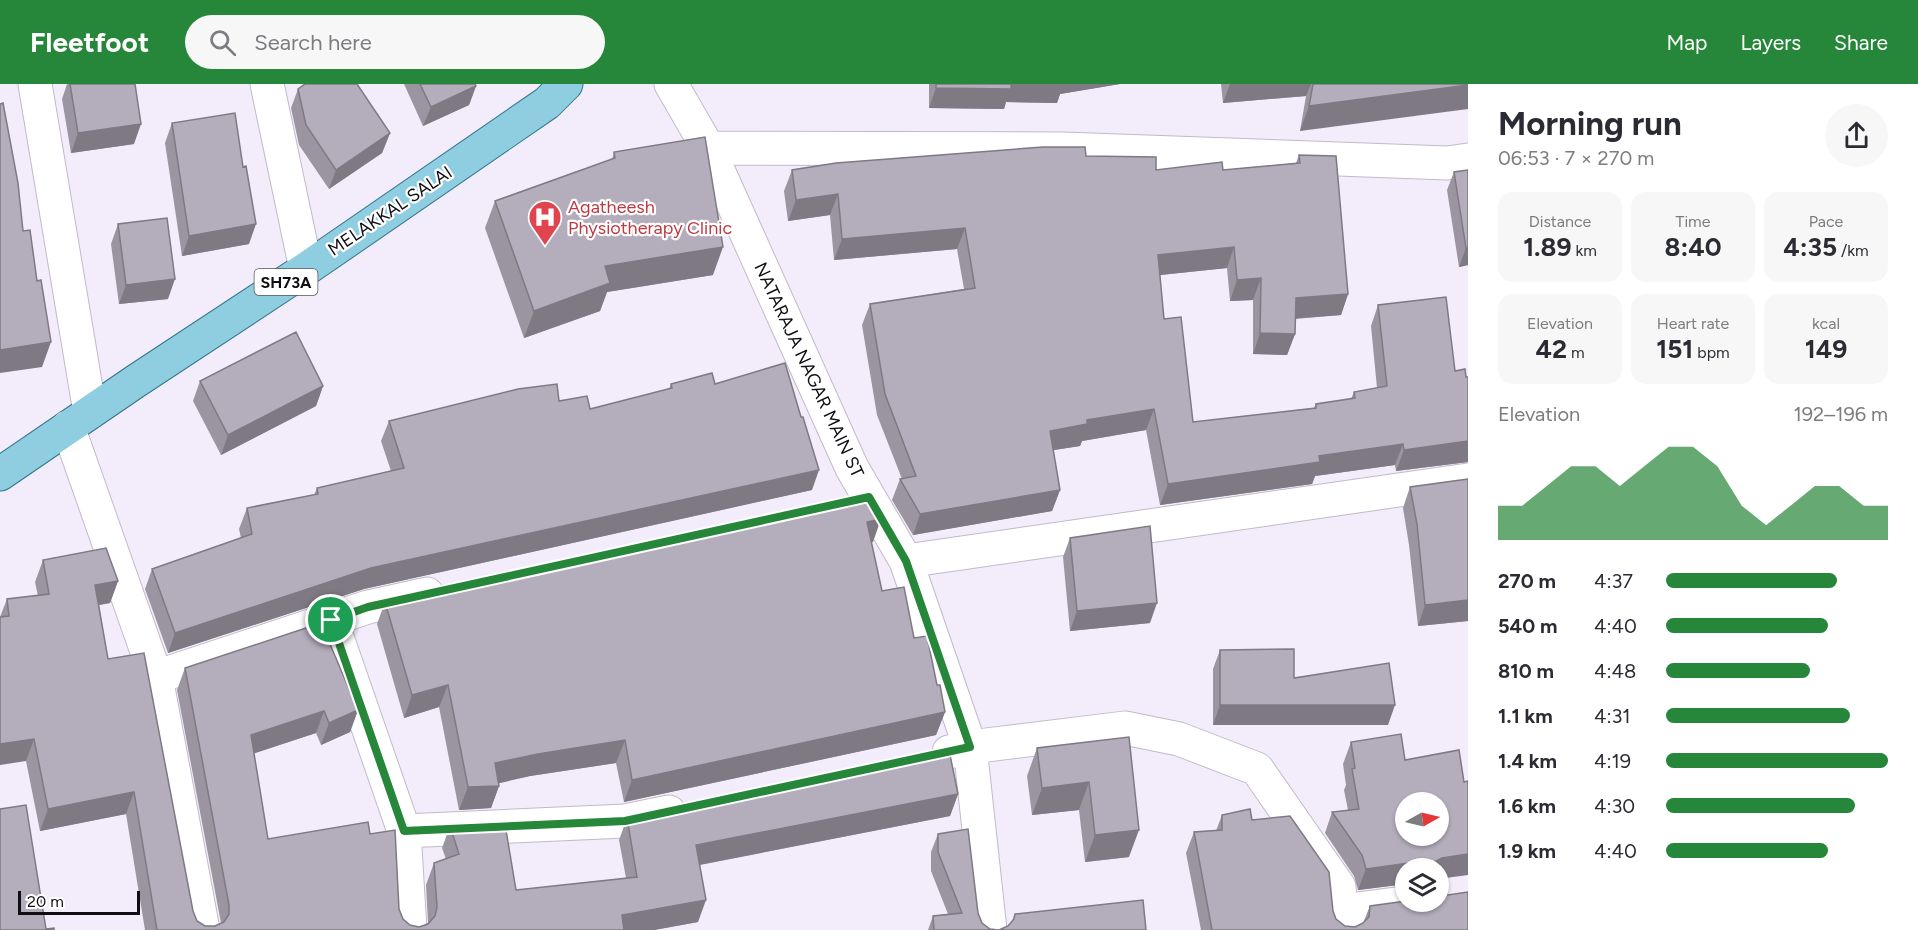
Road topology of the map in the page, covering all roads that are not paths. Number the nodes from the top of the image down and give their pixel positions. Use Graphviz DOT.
graph roads {
  1 [pos="35,84"];
  2 [pos="267,84"];
  3 [pos="566,84"];
  4 [pos="671,84"];
  5 [pos="708,148"];
  6 [pos="1468,160"];
  7 [pos="306,269"];
  8 [pos="79,420"];
  9 [pos="0,474"];
  10 [pos="1468,480"];
  11 [pos="869,497"];
  12 [pos="834,505"];
  13 [pos="906,561"];
  14 [pos="461,587"];
  15 [pos="331,620"];
  16 [pos="156,677"];
  17 [pos="970,747"];
  18 [pos="924,757"];
  19 [pos="694,807"];
  20 [pos="404,831"];
  21 [pos="1395,906"];
  22 [pos="1343,921"];
  23 [pos="203,930"];
  24 [pos="410,930"];
  25 [pos="990,930"];
  1 -- 8 [label="street"];
  2 -- 7 [label="street"];
  3 -- 7 [label="main road, MELAKKAL SALAI / SH73A"];
  4 -- 5 [label="street, NATARAJA NAGAR MAIN ST"];
  5 -- 6 [label="street"];
  5 -- 11 [label="street, NATARAJA NAGAR MAIN ST"];
  7 -- 8 [label="main road, MELAKKAL SALAI / SH73A"];
  8 -- 9 [label="main road, MELAKKAL SALAI / SH73A"];
  8 -- 16 [label="street"];
  10 -- 13 [label="street"];
  11 -- 12 [label="street"];
  11 -- 13 [label="street, NATARAJA NAGAR MAIN ST"];
  13 -- 17 [label="street, NATARAJA NAGAR MAIN ST"];
  14 -- 15 [label="street"];
  15 -- 16 [label="street"];
  15 -- 20 [label="street"];
  16 -- 23 [label="street"];
  17 -- 18 [label="street"];
  17 -- 22 [label="street"];
  17 -- 25 [label="street, NATARAJA NAGAR MAIN ST"];
  19 -- 20 [label="street"];
  20 -- 24 [label="street"];
  21 -- 22 [label="street"];
}
